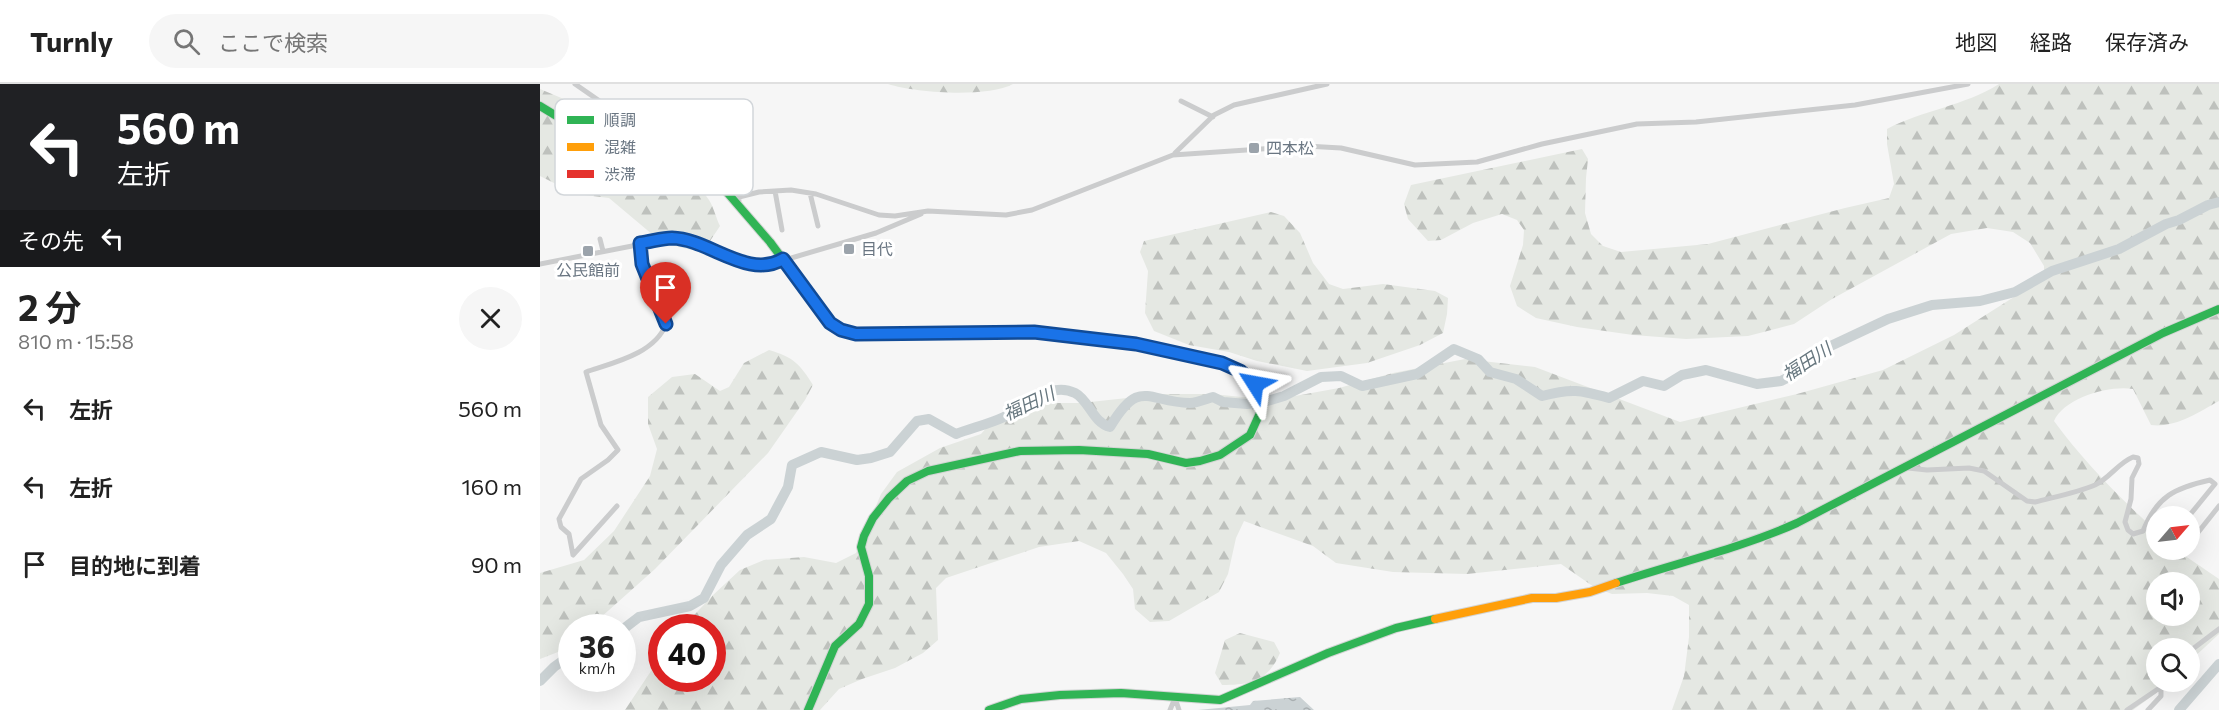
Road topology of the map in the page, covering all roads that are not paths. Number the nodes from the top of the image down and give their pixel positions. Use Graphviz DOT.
graph roads {
  1 [pos="575,84"];
  2 [pos="1327,84"];
  3 [pos="1968,84"];
  4 [pos="597,99"];
  5 [pos="1181,101"];
  6 [pos="540,106"];
  7 [pos="555,115"];
  8 [pos="1213,117"];
  9 [pos="1173,155"];
  10 [pos="775,191"];
  11 [pos="810,193"];
  12 [pos="731,195"];
  13 [pos="735,195"];
  14 [pos="752,195"];
  15 [pos="753,195"];
  16 [pos="739,201"];
  17 [pos="928,211"];
  18 [pos="818,226"];
  19 [pos="782,230"];
  20 [pos="600,239"];
  21 [pos="640,243"];
  22 [pos="603,251"];
  23 [pos="783,259"];
  24 [pos="540,264"];
  25 [pos="2219,309"];
  26 [pos="1906,468"];
  27 [pos="2219,478"];
  28 [pos="2212,482"];
  29 [pos="617,506"];
  30 [pos="2198,506"];
  31 [pos="2219,506"];
  32 [pos="2200,531"];
  33 [pos="2219,629"];
  34 [pos="2200,643"];
  35 [pos="2154,692"];
  36 [pos="2161,692"];
  37 [pos="1175,698"];
  38 [pos="808,710"];
  39 [pos="989,710"];
  40 [pos="1170,710"];
  41 [pos="1179,710"];
  42 [pos="2127,710"];
  43 [pos="2148,710"];
  1 -- 4 [label="street"];
  2 -- 8 [label="street"];
  3 -- 9 [label="street"];
  5 -- 8 [label="street"];
  6 -- 7 [label="street"];
  8 -- 9 [label="street"];
  9 -- 17 [label="street"];
  10 -- 11 [label="street"];
  10 -- 15 [label="street"];
  10 -- 19 [label="street"];
  11 -- 17 [label="street"];
  11 -- 18 [label="street"];
  12 -- 16 [label="street"];
  13 -- 16 [label="street"];
  14 -- 16 [label="street"];
  16 -- 23 [label="street"];
  17 -- 23 [label="street"];
  20 -- 22 [label="street"];
  21 -- 22 [label="street"];
  21 -- 23 [label="street"];
  21 -- 29 [label="street"];
  22 -- 24 [label="street"];
  23 -- 38 [label="street"];
  25 -- 26 [label="street"];
  26 -- 28 [label="street"];
  26 -- 37 [label="street"];
  27 -- 28 [label="street"];
  28 -- 30 [label="street"];
  31 -- 32 [label="street"];
  33 -- 34 [label="street"];
  35 -- 42 [label="street"];
  36 -- 43 [label="street"];
  37 -- 39 [label="street"];
  37 -- 40 [label="street"];
  37 -- 41 [label="street"];
}
